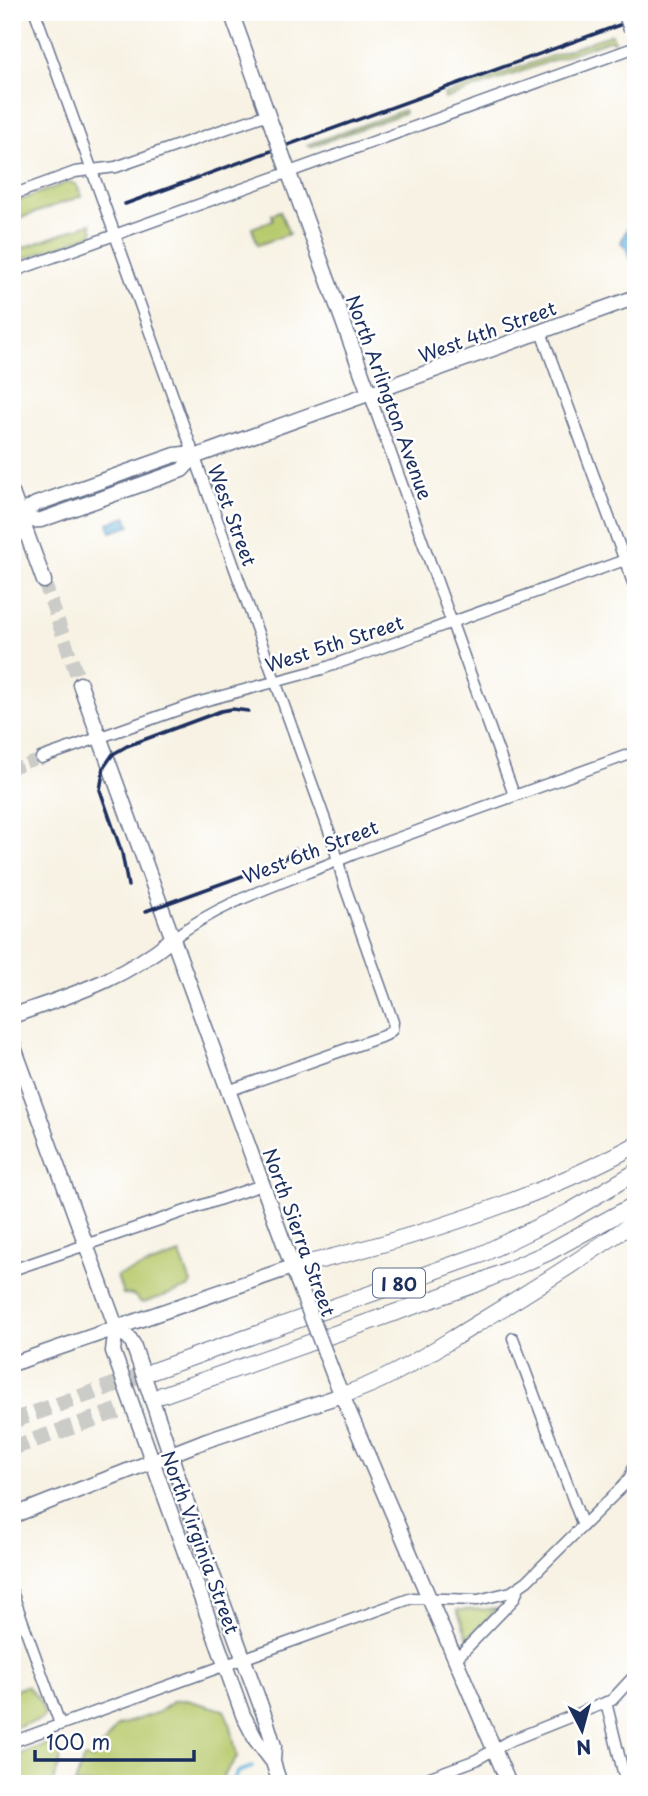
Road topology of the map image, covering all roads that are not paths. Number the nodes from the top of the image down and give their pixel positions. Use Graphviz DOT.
graph roads {
  1 [pos="34,12"];
  2 [pos="231,12"];
  3 [pos="623,12"];
  4 [pos="636,47"];
  5 [pos="268,114"];
  6 [pos="92,170"];
  7 [pos="289,171"];
  8 [pos="12,195"];
  9 [pos="115,234"];
  10 [pos="12,272"];
  11 [pos="636,297"];
  12 [pos="541,332"];
  13 [pos="369,393"];
  14 [pos="194,457"];
  15 [pos="12,493"];
  16 [pos="17,521"];
  17 [pos="630,558"];
  18 [pos="44,581"];
  19 [pos="636,591"];
  20 [pos="451,622"];
  21 [pos="274,682"];
  22 [pos="80,684"];
  23 [pos="99,737"];
  24 [pos="636,752"];
  25 [pos="41,758"];
  26 [pos="514,795"];
  27 [pos="338,860"];
  28 [pos="172,939"];
  29 [pos="12,1016"];
  30 [pos="12,1042"];
  31 [pos="228,1091"];
  32 [pos="636,1145"];
  33 [pos="636,1172"];
  34 [pos="262,1185"];
  35 [pos="636,1203"];
  36 [pos="636,1221"];
  37 [pos="85,1245"];
  38 [pos="12,1270"];
  39 [pos="295,1274"];
  40 [pos="116,1327"];
  41 [pos="513,1338"];
  42 [pos="12,1364"];
  43 [pos="153,1371"];
  44 [pos="162,1395"];
  45 [pos="342,1395"];
  46 [pos="162,1458"];
  47 [pos="636,1461"];
  48 [pos="12,1516"];
  49 [pos="583,1526"];
  50 [pos="519,1587"];
  51 [pos="12,1592"];
  52 [pos="428,1597"];
  53 [pos="456,1659"];
  54 [pos="234,1662"];
  55 [pos="636,1674"];
  56 [pos="606,1702"];
  57 [pos="60,1724"];
  58 [pos="12,1742"];
  59 [pos="494,1749"];
  60 [pos="281,1784"];
  61 [pos="411,1784"];
  62 [pos="509,1784"];
  63 [pos="626,1784"];
  1 -- 6 [label="street, West Street"];
  2 -- 5 [label="main road, North Arlington Avenue"];
  3 -- 4 [label="street, bridge"];
  4 -- 7 [label="street"];
  5 -- 6 [label="street"];
  5 -- 7 [label="main road, North Arlington Avenue, bridge"];
  6 -- 8 [label="street"];
  6 -- 9 [label="street, West Street"];
  7 -- 9 [label="street"];
  7 -- 13 [label="main road, North Arlington Avenue"];
  9 -- 10 [label="street"];
  9 -- 14 [label="street, West Street"];
  11 -- 12 [label="main road, West 4th Street"];
  12 -- 13 [label="main road, West 4th Street"];
  12 -- 17 [label="street"];
  13 -- 14 [label="main road, West 4th Street"];
  13 -- 20 [label="street, North Arlington Avenue"];
  14 -- 16 [label="main road, West 4th Street"];
  14 -- 21 [label="street, West Street"];
  15 -- 16 [label="main road"];
  16 -- 18 [label="main road"];
  17 -- 19 [label="street"];
  17 -- 20 [label="street, West 5th Street"];
  20 -- 21 [label="street, West 5th Street"];
  20 -- 26 [label="street, North Arlington Avenue"];
  21 -- 23 [label="street, West 5th Street"];
  21 -- 27 [label="street, West Street"];
  22 -- 23 [label="main road, North Sierra Street"];
  23 -- 25 [label="street, West 5th Street"];
  23 -- 28 [label="main road, North Sierra Street"];
  24 -- 26 [label="street, West 6th Street"];
  26 -- 27 [label="street, West 6th Street"];
  27 -- 28 [label="street, West 6th Street"];
  27 -- 31 [label="street, West Street"];
  28 -- 29 [label="main road, West 6th Street"];
  28 -- 31 [label="main road, North Sierra Street"];
  30 -- 37 [label="main road, North Virginia Street"];
  31 -- 34 [label="main road, North Sierra Street"];
  32 -- 39 [label="highway"];
  33 -- 43 [label="highway, I 80"];
  34 -- 37 [label="street"];
  34 -- 39 [label="main road, North Sierra Street"];
  35 -- 44 [label="highway, I 80"];
  36 -- 45 [label="highway"];
  37 -- 38 [label="street"];
  37 -- 40 [label="main road, North Virginia Street"];
  39 -- 40 [label="main road"];
  39 -- 45 [label="main road, North Sierra Street, bridge"];
  40 -- 42 [label="main road"];
  40 -- 46 [label="main road, North Virginia Street"];
  40 -- 46 [label="main road, North Virginia Street"];
  41 -- 49 [label="street"];
  45 -- 46 [label="main road"];
  45 -- 52 [label="main road, North Sierra Street"];
  46 -- 48 [label="main road"];
  46 -- 54 [label="main road, North Virginia Street"];
  46 -- 54 [label="main road, North Virginia Street"];
  47 -- 49 [label="street"];
  49 -- 50 [label="street"];
  50 -- 52 [label="street"];
  50 -- 53 [label="street"];
  51 -- 57 [label="street"];
  52 -- 53 [label="main road, North Sierra Street"];
  52 -- 54 [label="street"];
  53 -- 59 [label="main road, North Sierra Street"];
  54 -- 57 [label="street"];
  54 -- 60 [label="main road, North Virginia Street"];
  55 -- 56 [label="street"];
  56 -- 59 [label="street"];
  56 -- 63 [label="street"];
  57 -- 58 [label="street"];
  59 -- 61 [label="street"];
  59 -- 62 [label="main road, North Sierra Street"];
}
